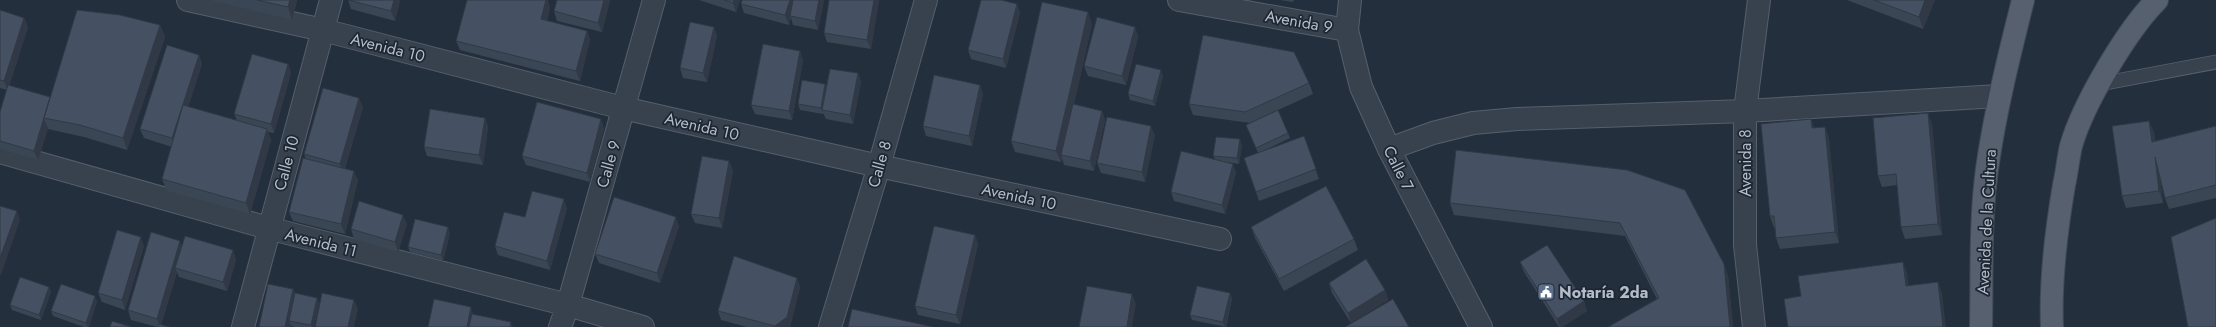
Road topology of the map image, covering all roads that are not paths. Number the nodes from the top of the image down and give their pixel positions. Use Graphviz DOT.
graph roads {
  1 [pos="188,0"];
  2 [pos="331,0"];
  3 [pos="654,0"];
  4 [pos="926,0"];
  5 [pos="1179,0"];
  6 [pos="1350,0"];
  7 [pos="1759,0"];
  8 [pos="2023,0"];
  9 [pos="2157,0"];
  10 [pos="323,30"];
  11 [pos="1347,30"];
  12 [pos="2216,62"];
  13 [pos="2100,84"];
  14 [pos="1998,96"];
  15 [pos="623,108"];
  16 [pos="1745,111"];
  17 [pos="1389,149"];
  18 [pos="0,152"];
  19 [pos="879,166"];
  20 [pos="268,228"];
  21 [pos="1220,239"];
  22 [pos="568,305"];
  23 [pos="243,327"];
  24 [pos="560,327"];
  25 [pos="643,327"];
  26 [pos="830,327"];
  27 [pos="1481,327"];
  28 [pos="1754,327"];
  29 [pos="1982,327"];
  30 [pos="2052,327"];
  1 -- 10 [label="street, Avenida 10"];
  2 -- 10 [label="street, Calle 10"];
  3 -- 15 [label="street, Calle 9"];
  4 -- 19 [label="street, Calle 8"];
  5 -- 11 [label="street, Avenida 9"];
  6 -- 11 [label="street, Calle 7"];
  7 -- 16 [label="street, Avenida 8"];
  8 -- 14 [label="main road, Avenida de la Cultura"];
  9 -- 13 [label="main road"];
  10 -- 15 [label="street, Avenida 10"];
  10 -- 20 [label="street, Calle 10"];
  11 -- 17 [label="street, Calle 7"];
  12 -- 13 [label="lane"];
  13 -- 30 [label="main road"];
  14 -- 16 [label="street"];
  14 -- 29 [label="main road, Avenida de la Cultura"];
  15 -- 19 [label="street, Avenida 10"];
  15 -- 22 [label="street, Calle 9"];
  16 -- 17 [label="street"];
  16 -- 28 [label="street, Avenida 8"];
  17 -- 27 [label="street, Calle 7"];
  18 -- 20 [label="street, Avenida 11"];
  19 -- 21 [label="street, Avenida 10"];
  19 -- 26 [label="street, Calle 8"];
  20 -- 22 [label="street, Avenida 11"];
  20 -- 23 [label="street, Calle 10"];
  22 -- 24 [label="street, Calle 9"];
  22 -- 25 [label="street, Avenida 11"];
}
